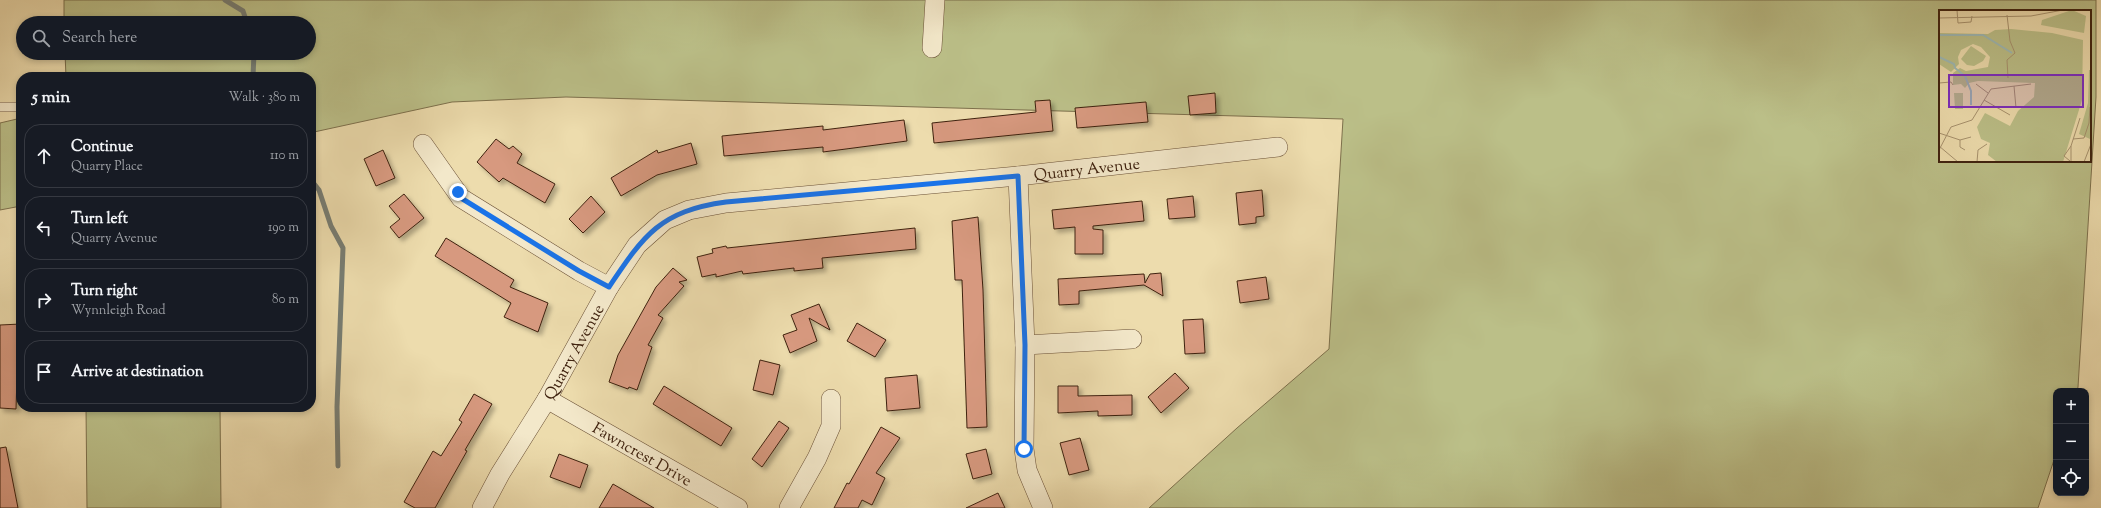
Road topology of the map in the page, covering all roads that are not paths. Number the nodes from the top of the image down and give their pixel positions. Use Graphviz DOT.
graph roads {
  1 [pos="935,0"];
  2 [pos="932,48"];
  3 [pos="0,107"];
  4 [pos="16,107"];
  5 [pos="423,144"];
  6 [pos="1278,147"];
  7 [pos="1018,176"];
  8 [pos="609,287"];
  9 [pos="1132,339"];
  10 [pos="1025,345"];
  11 [pos="547,398"];
  12 [pos="831,399"];
  13 [pos="482,508"];
  14 [pos="738,508"];
  15 [pos="789,508"];
  16 [pos="1043,508"];
  1 -- 2 [label="street"];
  3 -- 4 [label="lane"];
  5 -- 8 [label="street"];
  6 -- 7 [label="street, Quarry Avenue"];
  7 -- 8 [label="street, Quarry Avenue"];
  7 -- 10 [label="street"];
  8 -- 11 [label="street, Quarry Avenue"];
  9 -- 10 [label="street"];
  10 -- 16 [label="street"];
  11 -- 13 [label="street, Quarry Avenue"];
  11 -- 14 [label="street, Fawncrest Drive"];
  12 -- 15 [label="street"];
}
